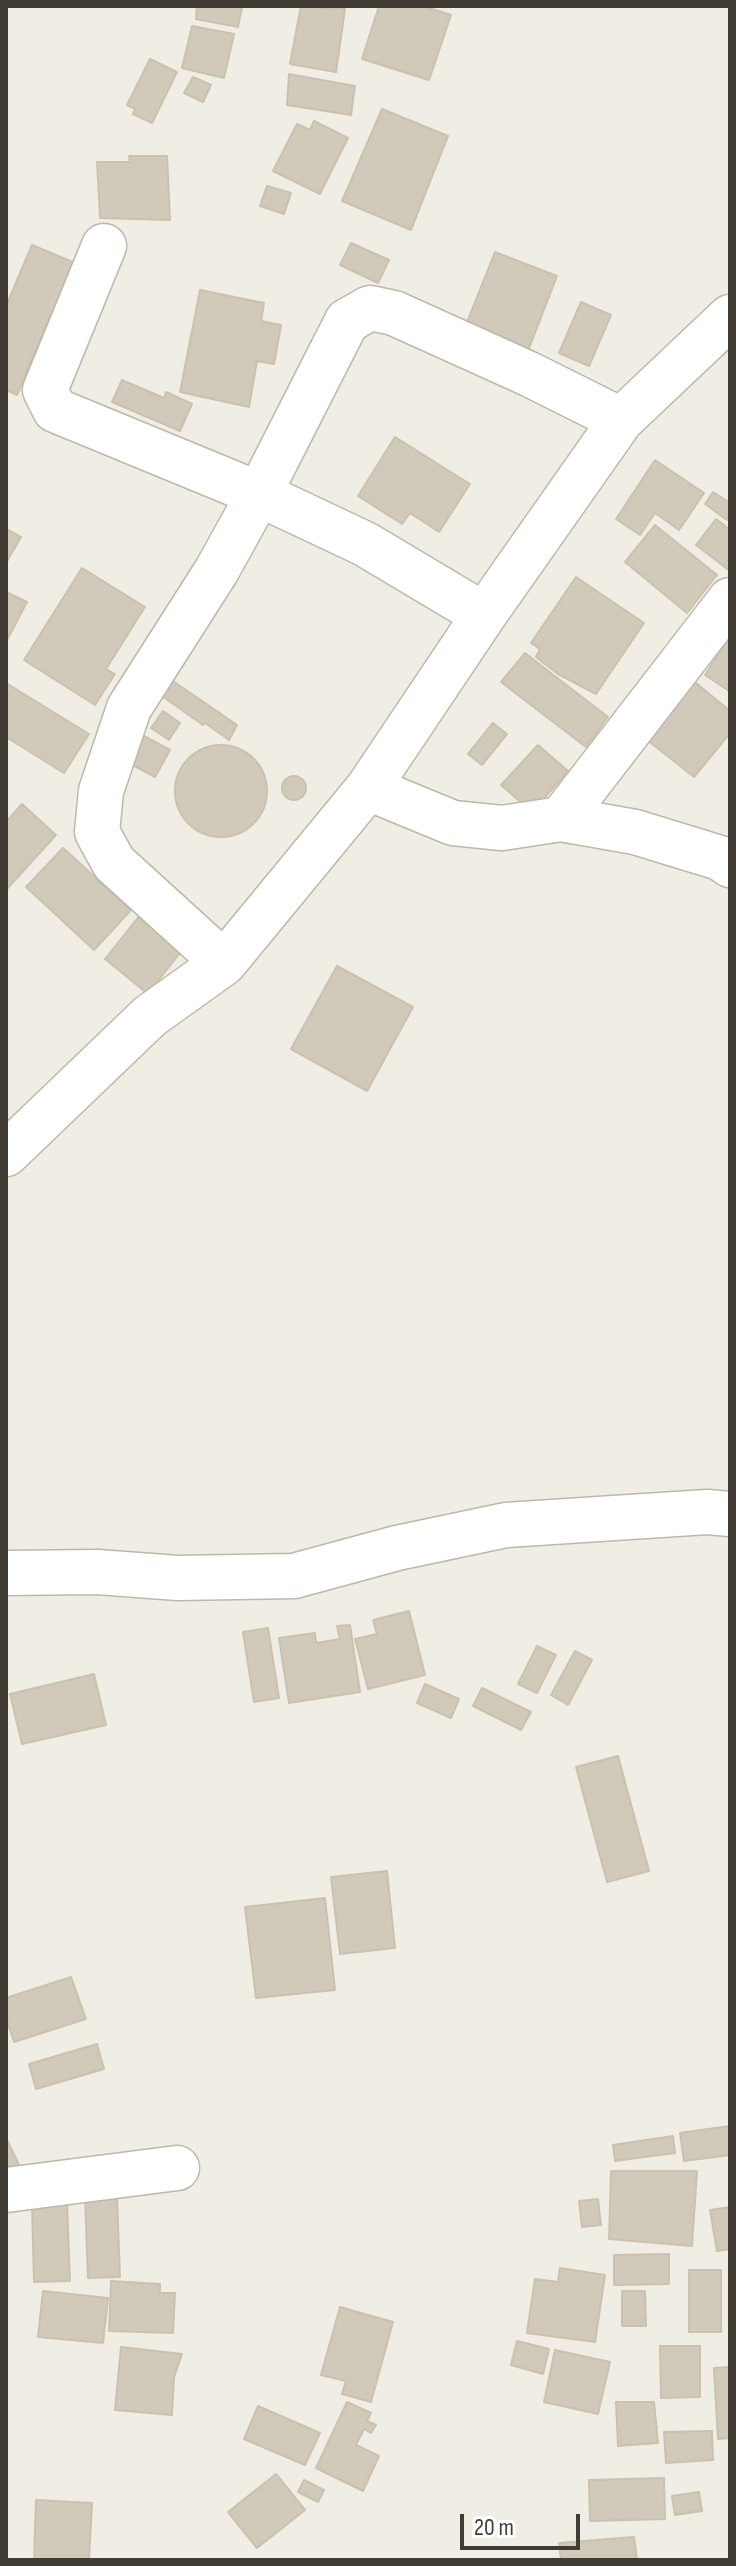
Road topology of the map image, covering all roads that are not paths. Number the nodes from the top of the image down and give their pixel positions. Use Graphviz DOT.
graph roads {
  1 [pos="104,246"];
  2 [pos="730,317"];
  3 [pos="621,420"];
  4 [pos="259,494"];
  5 [pos="730,600"];
  6 [pos="484,615"];
  7 [pos="368,788"];
  8 [pos="561,819"];
  9 [pos="730,865"];
  10 [pos="224,963"];
  11 [pos="6,1154"];
  12 [pos="730,1514"];
  13 [pos="6,1573"];
  14 [pos="177,2168"];
  15 [pos="6,2190"];
  1 -- 4 [label="street"];
  2 -- 3 [label="street"];
  3 -- 4 [label="street"];
  3 -- 6 [label="street"];
  4 -- 6 [label="street"];
  4 -- 10 [label="street"];
  5 -- 8 [label="street"];
  6 -- 7 [label="street"];
  7 -- 8 [label="street"];
  7 -- 10 [label="street"];
  8 -- 9 [label="street"];
  10 -- 11 [label="street"];
  12 -- 13 [label="street"];
  14 -- 15 [label="street"];
}
